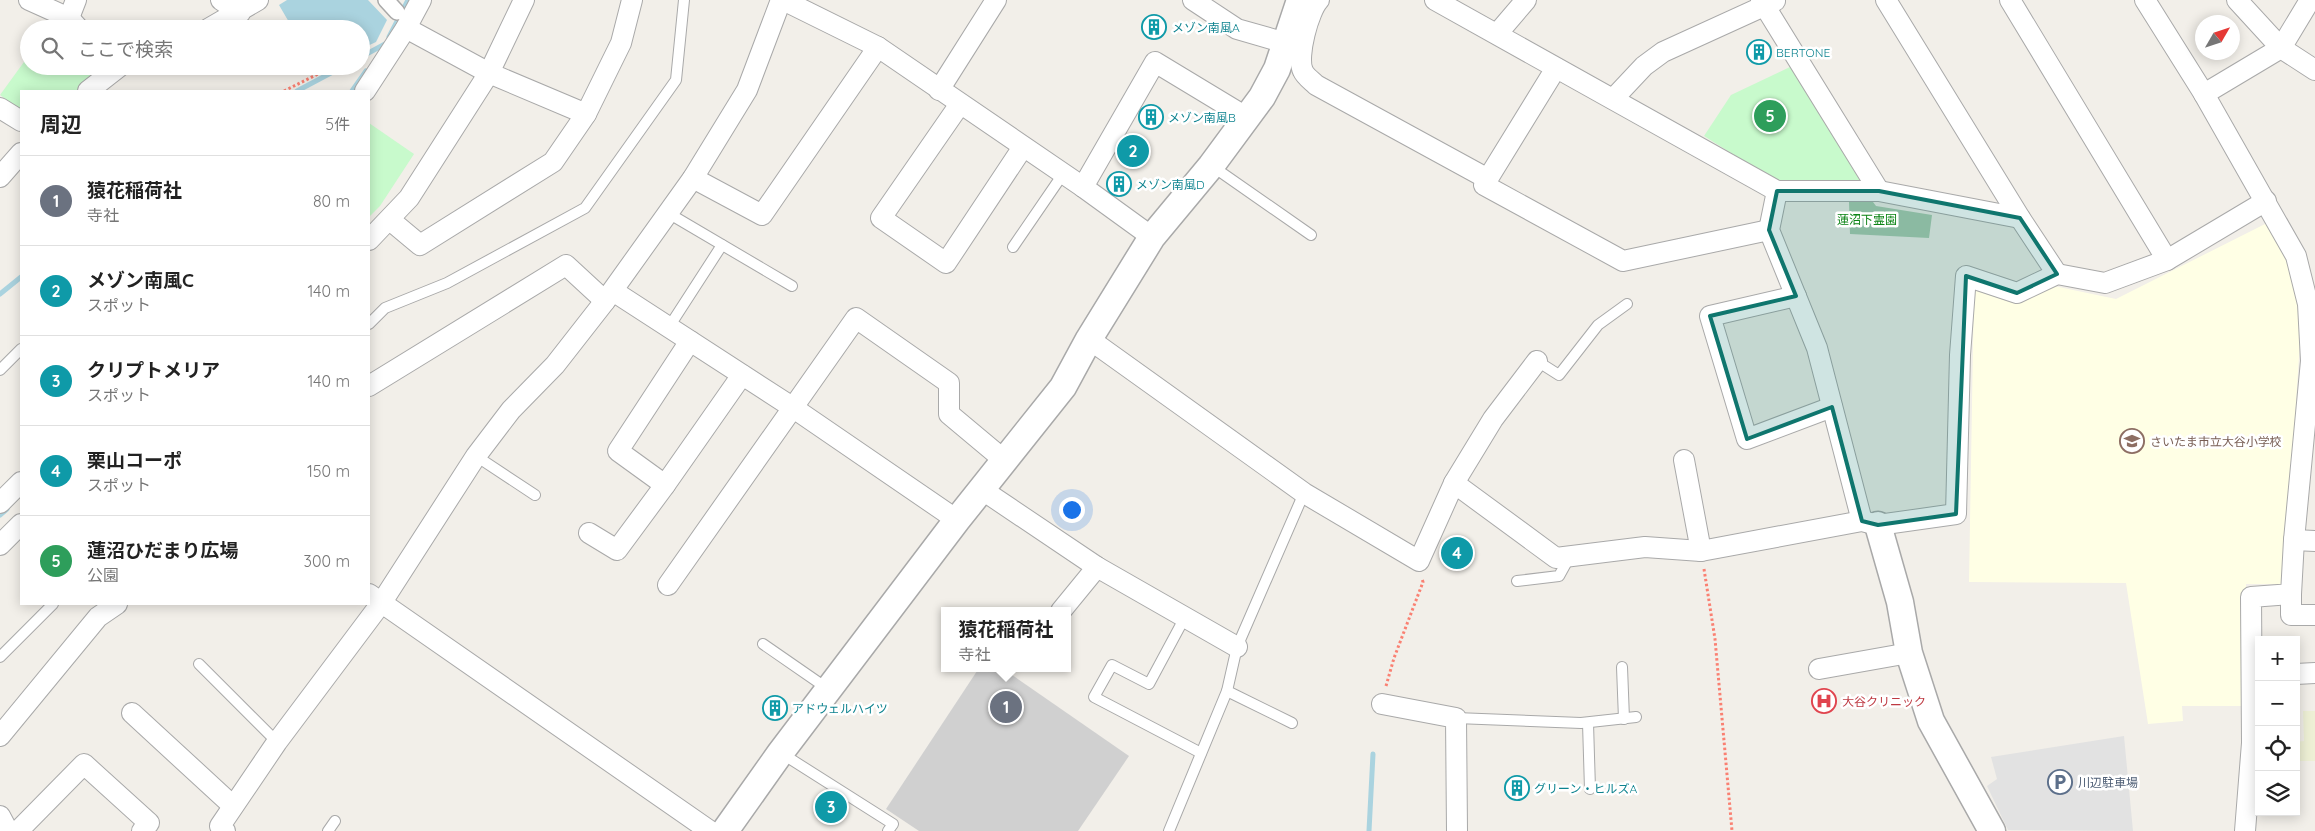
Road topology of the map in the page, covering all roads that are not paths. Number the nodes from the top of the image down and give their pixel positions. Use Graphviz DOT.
graph roads {
  1 [pos="30,0"];
  2 [pos="221,0"];
  3 [pos="258,0"];
  4 [pos="386,0"];
  5 [pos="421,0"];
  6 [pos="524,0"];
  7 [pos="632,0"];
  8 [pos="684,0"];
  9 [pos="782,0"];
  10 [pos="996,0"];
  11 [pos="1193,0"];
  12 [pos="1300,0"];
  13 [pos="1319,0"];
  14 [pos="1434,0"];
  15 [pos="1526,0"];
  16 [pos="1886,0"];
  17 [pos="2010,0"];
  18 [pos="2145,0"];
  19 [pos="2237,0"];
  20 [pos="2310,0"];
  21 [pos="1767,2"];
  22 [pos="240,12"];
  23 [pos="75,16"];
  24 [pos="225,20"];
  25 [pos="401,20"];
  26 [pos="1497,34"];
  27 [pos="1286,43"];
  28 [pos="878,47"];
  29 [pos="2281,48"];
  30 [pos="1556,68"];
  31 [pos="2315,70"];
  32 [pos="489,73"];
  33 [pos="107,75"];
  34 [pos="89,90"];
  35 [pos="366,90"];
  36 [pos="939,90"];
  37 [pos="2204,94"];
  38 [pos="1613,99"];
  39 [pos="960,104"];
  40 [pos="0,108"];
  41 [pos="586,114"];
  42 [pos="1246,118"];
  43 [pos="20,121"];
  44 [pos="1023,147"];
  45 [pos="20,154"];
  46 [pos="1211,166"];
  47 [pos="1063,174"];
  48 [pos="0,176"];
  49 [pos="692,178"];
  50 [pos="1488,179"];
  51 [pos="1083,187"];
  52 [pos="1777,191"];
  53 [pos="1879,191"];
  54 [pos="2266,202"];
  55 [pos="668,213"];
  56 [pos="2020,218"];
  57 [pos="390,220"];
  58 [pos="1769,230"];
  59 [pos="1312,235"];
  60 [pos="1152,237"];
  61 [pos="370,239"];
  62 [pos="722,244"];
  63 [pos="1013,247"];
  64 [pos="2167,260"];
  65 [pos="2057,274"];
  66 [pos="792,286"];
  67 [pos="609,296"];
  68 [pos="1796,296"];
  69 [pos="1628,304"];
  70 [pos="370,323"];
  71 [pos="669,328"];
  72 [pos="1089,339"];
  73 [pos="690,342"];
  74 [pos="20,350"];
  75 [pos="1537,361"];
  76 [pos="2313,362"];
  77 [pos="0,370"];
  78 [pos="742,375"];
  79 [pos="370,385"];
  80 [pos="1832,407"];
  81 [pos="792,408"];
  82 [pos="476,456"];
  83 [pos="1004,460"];
  84 [pos="1684,460"];
  85 [pos="20,483"];
  86 [pos="1454,484"];
  87 [pos="665,485"];
  88 [pos="982,488"];
  89 [pos="1304,493"];
  90 [pos="534,495"];
  91 [pos="0,503"];
  92 [pos="957,520"];
  93 [pos="1870,523"];
  94 [pos="20,525"];
  95 [pos="590,533"];
  96 [pos="2294,540"];
  97 [pos="2315,541"];
  98 [pos="0,545"];
  99 [pos="1701,551"];
  100 [pos="1570,556"];
  101 [pos="1097,567"];
  102 [pos="1517,581"];
  103 [pos="668,585"];
  104 [pos="2291,594"];
  105 [pos="375,598"];
  106 [pos="52,605"];
  107 [pos="116,605"];
  108 [pos="1064,607"];
  109 [pos="2315,615"];
  110 [pos="1185,617"];
  111 [pos="762,644"];
  112 [pos="1237,647"];
  113 [pos="1909,653"];
  114 [pos="0,657"];
  115 [pos="199,664"];
  116 [pos="1622,667"];
  117 [pos="1819,669"];
  118 [pos="2255,674"];
  119 [pos="2300,674"];
  120 [pos="2315,674"];
  121 [pos="829,689"];
  122 [pos="1227,691"];
  123 [pos="1382,704"];
  124 [pos="132,713"];
  125 [pos="1636,717"];
  126 [pos="1456,718"];
  127 [pos="1624,718"];
  128 [pos="1588,722"];
  129 [pos="1292,723"];
  130 [pos="0,736"];
  131 [pos="277,742"];
  132 [pos="780,752"];
  133 [pos="1201,753"];
  134 [pos="1590,789"];
  135 [pos="233,806"];
  136 [pos="0,816"];
  137 [pos="335,821"];
  138 [pos="8,831"];
  139 [pos="18,831"];
  140 [pos="142,831"];
  141 [pos="225,831"];
  142 [pos="328,831"];
  143 [pos="710,831"];
  144 [pos="725,831"];
  145 [pos="888,831"];
  146 [pos="1169,831"];
  147 [pos="1457,831"];
  148 [pos="1992,831"];
  149 [pos="2245,831"];
  1 -- 23 [label="street"];
  2 -- 22 [label="street"];
  3 -- 22 [label="street"];
  4 -- 25 [label="street"];
  5 -- 25 [label="street"];
  6 -- 32 [label="street"];
  7 -- 41 [label="street"];
  8 -- 70 [label="lane"];
  9 -- 28 [label="street"];
  9 -- 49 [label="street"];
  10 -- 36 [label="street"];
  11 -- 27 [label="street"];
  12 -- 27 [label="street"];
  13 -- 50 [label="street"];
  14 -- 26 [label="street"];
  15 -- 26 [label="street"];
  16 -- 56 [label="street"];
  17 -- 64 [label="street"];
  18 -- 37 [label="street"];
  19 -- 29 [label="street"];
  20 -- 29 [label="street"];
  21 -- 38 [label="street"];
  21 -- 53 [label="street"];
  22 -- 24 [label="street"];
  25 -- 32 [label="street"];
  25 -- 35 [label="street"];
  26 -- 30 [label="street"];
  27 -- 42 [label="street"];
  28 -- 36 [label="street"];
  28 -- 49 [label="street"];
  29 -- 31 [label="street"];
  29 -- 37 [label="street"];
  30 -- 38 [label="street"];
  30 -- 50 [label="street"];
  32 -- 41 [label="street"];
  32 -- 57 [label="street"];
  33 -- 34 [label="street"];
  36 -- 39 [label="street"];
  37 -- 54 [label="street"];
  38 -- 52 [label="street"];
  39 -- 44 [label="street"];
  39 -- 44 [label="street"];
  40 -- 43 [label="street"];
  41 -- 57 [label="street"];
  42 -- 46 [label="street"];
  42 -- 51 [label="street"];
  44 -- 47 [label="street"];
  45 -- 48 [label="street"];
  46 -- 59 [label="lane"];
  46 -- 60 [label="street"];
  47 -- 51 [label="street"];
  47 -- 63 [label="lane"];
  49 -- 55 [label="street"];
  50 -- 58 [label="street"];
  51 -- 60 [label="street"];
  52 -- 53 [label="street"];
  52 -- 58 [label="street"];
  53 -- 56 [label="street"];
  54 -- 64 [label="street"];
  54 -- 76 [label="street"];
  55 -- 62 [label="lane"];
  55 -- 67 [label="street"];
  56 -- 65 [label="street"];
  57 -- 61 [label="street"];
  58 -- 68 [label="street"];
  60 -- 72 [label="street"];
  62 -- 66 [label="lane"];
  62 -- 71 [label="lane"];
  64 -- 65 [label="street"];
  65 -- 93 [label="street"];
  67 -- 71 [label="street"];
  67 -- 79 [label="street"];
  67 -- 82 [label="street"];
  68 -- 80 [label="street"];
  68 -- 80 [label="street"];
  69 -- 75 [label="lane"];
  71 -- 73 [label="street"];
  72 -- 83 [label="street"];
  72 -- 89 [label="street"];
  73 -- 78 [label="street"];
  73 -- 87 [label="street"];
  74 -- 77 [label="lane"];
  75 -- 86 [label="street"];
  76 -- 96 [label="street"];
  78 -- 81 [label="street"];
  78 -- 87 [label="street"];
  80 -- 93 [label="street"];
  81 -- 83 [label="street"];
  81 -- 92 [label="street"];
  81 -- 103 [label="street"];
  82 -- 90 [label="lane"];
  82 -- 105 [label="street"];
  83 -- 88 [label="street"];
  84 -- 99 [label="street"];
  85 -- 91 [label="street"];
  86 -- 89 [label="street"];
  86 -- 100 [label="street"];
  87 -- 95 [label="street"];
  88 -- 92 [label="street"];
  88 -- 101 [label="street"];
  89 -- 112 [label="lane"];
  92 -- 121 [label="street"];
  93 -- 99 [label="street"];
  93 -- 113 [label="street"];
  94 -- 98 [label="street"];
  96 -- 97 [label="street"];
  96 -- 104 [label="street"];
  99 -- 100 [label="street"];
  100 -- 102 [label="lane"];
  101 -- 108 [label="street"];
  101 -- 110 [label="street"];
  104 -- 109 [label="street"];
  104 -- 118 [label="street"];
  105 -- 131 [label="street"];
  105 -- 143 [label="street"];
  106 -- 114 [label="lane"];
  107 -- 130 [label="street"];
  110 -- 112 [label="street"];
  110 -- 133 [label="lane"];
  111 -- 121 [label="lane"];
  112 -- 122 [label="lane"];
  113 -- 117 [label="street"];
  113 -- 148 [label="street"];
  115 -- 131 [label="lane"];
  116 -- 127 [label="lane"];
  118 -- 149 [label="street"];
  119 -- 120 [label="street"];
  121 -- 132 [label="street"];
  122 -- 129 [label="lane"];
  122 -- 133 [label="lane"];
  123 -- 126 [label="street"];
  124 -- 135 [label="street"];
  125 -- 127 [label="lane"];
  126 -- 128 [label="lane"];
  126 -- 147 [label="street"];
  127 -- 128 [label="lane"];
  128 -- 134 [label="lane"];
  131 -- 135 [label="street"];
  132 -- 144 [label="street"];
  132 -- 145 [label="lane"];
  133 -- 146 [label="lane"];
  135 -- 141 [label="street"];
  136 -- 138 [label="street"];
  137 -- 142 [label="lane"];
  139 -- 140 [label="street"];
}
